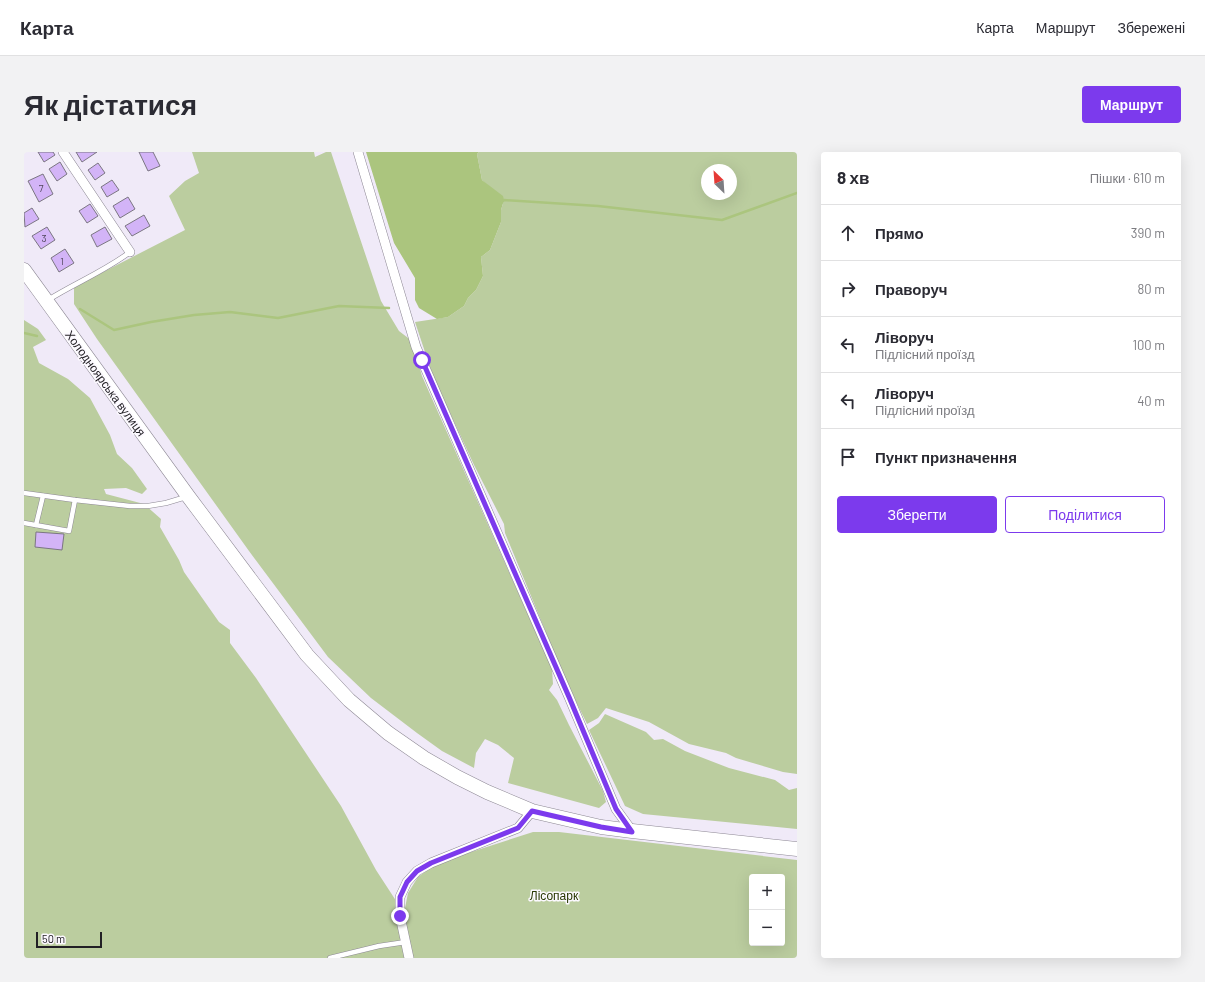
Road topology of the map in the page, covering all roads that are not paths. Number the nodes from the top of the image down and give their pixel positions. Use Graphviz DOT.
graph roads {
  1 [pos="63,152"];
  2 [pos="358,152"];
  3 [pos="130,252"];
  4 [pos="24,270"];
  5 [pos="47,300"];
  6 [pos="24,493"];
  7 [pos="42,496"];
  8 [pos="188,496"];
  9 [pos="75,500"];
  10 [pos="24,523"];
  11 [pos="36,525"];
  12 [pos="532,811"];
  13 [pos="632,832"];
  14 [pos="797,849"];
  15 [pos="406,942"];
  16 [pos="330,958"];
  17 [pos="409,958"];
  1 -- 3 [label="street"];
  2 -- 13 [label="street"];
  3 -- 5 [label="lane"];
  4 -- 5 [label="main road, Холодноярська вулиця"];
  5 -- 8 [label="main road, Холодноярська вулиця"];
  6 -- 7 [label="lane"];
  7 -- 9 [label="lane"];
  7 -- 11 [label="lane"];
  8 -- 9 [label="lane"];
  8 -- 12 [label="main road, Холодноярська вулиця"];
  9 -- 11 [label="lane"];
  10 -- 11 [label="lane"];
  12 -- 13 [label="main road, Холодноярська вулиця"];
  12 -- 15 [label="street"];
  13 -- 14 [label="main road, Холодноярська вулиця"];
  15 -- 16 [label="lane"];
  15 -- 17 [label="street"];
}
